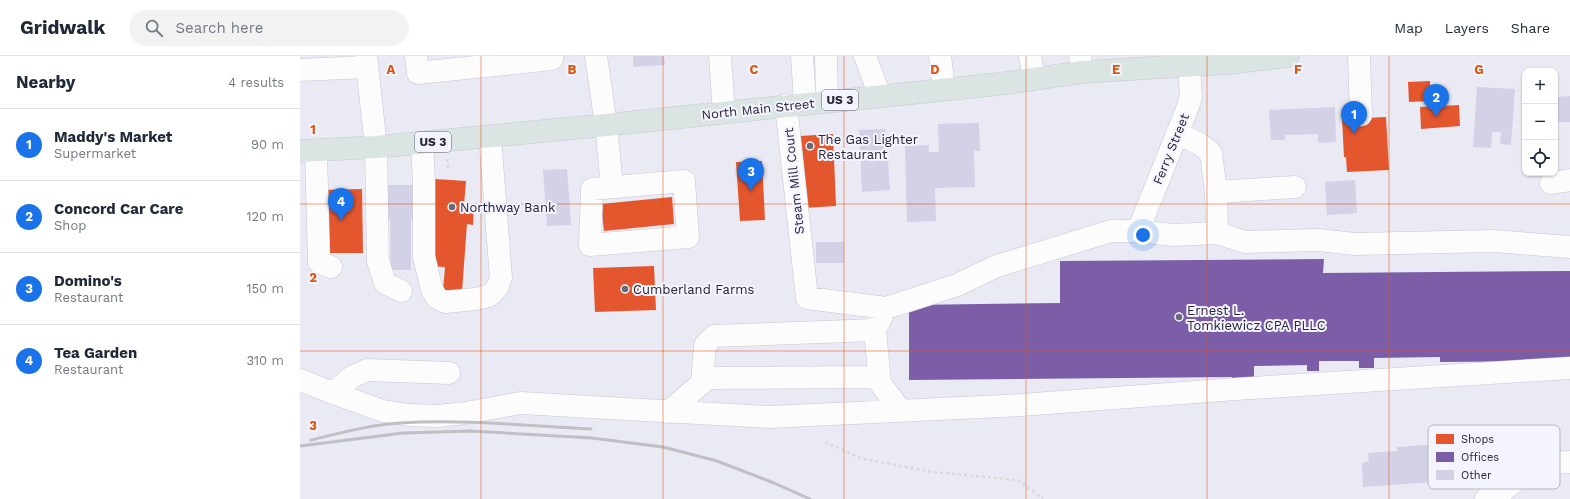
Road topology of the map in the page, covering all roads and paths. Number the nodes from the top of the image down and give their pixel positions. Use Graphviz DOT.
graph roads {
  1 [pos="416,56"];
  2 [pos="552,56"];
  3 [pos="596,56"];
  4 [pos="720,56"];
  5 [pos="802,56"];
  6 [pos="826,56"];
  7 [pos="865,56"];
  8 [pos="940,56"];
  9 [pos="1030,56"];
  10 [pos="1281,56"];
  11 [pos="1359,56"];
  12 [pos="326,62"];
  13 [pos="367,62"];
  14 [pos="1081,64"];
  15 [pos="1189,65"];
  16 [pos="300,70"];
  17 [pos="1034,79"];
  18 [pos="944,89"];
  19 [pos="880,96"];
  20 [pos="828,101"];
  21 [pos="796,104"];
  22 [pos="724,112"];
  23 [pos="1361,115"];
  24 [pos="606,125"];
  25 [pos="1177,133"];
  26 [pos="490,137"];
  27 [pos="422,143"];
  28 [pos="376,147"];
  29 [pos="308,151"];
  30 [pos="612,187"];
  31 [pos="1295,187"];
  32 [pos="1216,192"];
  33 [pos="1138,231"];
  34 [pos="1217,233"];
  35 [pos="1570,247"];
  36 [pos="331,267"];
  37 [pos="401,291"];
  38 [pos="886,308"];
  39 [pos="875,330"];
  40 [pos="1570,368"];
  41 [pos="449,373"];
  42 [pos="879,377"];
  43 [pos="703,378"];
  44 [pos="300,380"];
  45 [pos="333,394"];
  46 [pos="901,411"];
  47 [pos="668,412"];
  48 [pos="825,442"];
  49 [pos="1570,462"];
  50 [pos="1560,463"];
  51 [pos="1505,489"];
  52 [pos="1043,499"];
  53 [pos="1486,499"];
  1 -- 2 [label="street"];
  3 -- 24 [label="street"];
  4 -- 22 [label="street"];
  5 -- 21 [label="street, Steam Mill Court"];
  6 -- 20 [label="street"];
  7 -- 19 [label="street"];
  8 -- 18 [label="street"];
  9 -- 17 [label="street"];
  10 -- 15 [label="main road, North Main Street / US 3"];
  11 -- 23 [label="street"];
  12 -- 13 [label="street"];
  12 -- 16 [label="street"];
  13 -- 28 [label="street"];
  14 -- 15 [label="main road, North Main Street / US 3"];
  14 -- 17 [label="main road, North Main Street / US 3"];
  15 -- 25 [label="street, Ferry Street"];
  17 -- 18 [label="main road, North Main Street / US 3"];
  18 -- 19 [label="main road, North Main Street / US 3"];
  19 -- 20 [label="main road, North Main Street / US 3"];
  20 -- 21 [label="main road, North Main Street / US 3"];
  21 -- 22 [label="main road, North Main Street / US 3"];
  21 -- 38 [label="street, Steam Mill Court"];
  22 -- 24 [label="main road, North Main Street / US 3"];
  24 -- 26 [label="main road, North Main Street / US 3"];
  24 -- 30 [label="street"];
  25 -- 32 [label="street"];
  25 -- 33 [label="street, Ferry Street"];
  26 -- 27 [label="main road, North Main Street / US 3"];
  26 -- 27 [label="street"];
  27 -- 28 [label="main road, North Main Street / US 3"];
  28 -- 29 [label="main road, North Main Street / US 3"];
  28 -- 37 [label="street"];
  29 -- 36 [label="street"];
  30 -- 30 [label="street"];
  31 -- 32 [label="street"];
  32 -- 34 [label="street"];
  33 -- 34 [label="street"];
  33 -- 38 [label="street"];
  34 -- 35 [label="street"];
  38 -- 39 [label="street"];
  39 -- 42 [label="street"];
  39 -- 43 [label="street"];
  40 -- 46 [label="street"];
  41 -- 45 [label="street"];
  42 -- 43 [label="street"];
  42 -- 46 [label="street"];
  43 -- 47 [label="street"];
  44 -- 45 [label="street"];
  45 -- 47 [label="street"];
  46 -- 47 [label="street"];
  48 -- 52 [label="path"];
  49 -- 50 [label="street"];
  51 -- 53 [label="street"];
}
